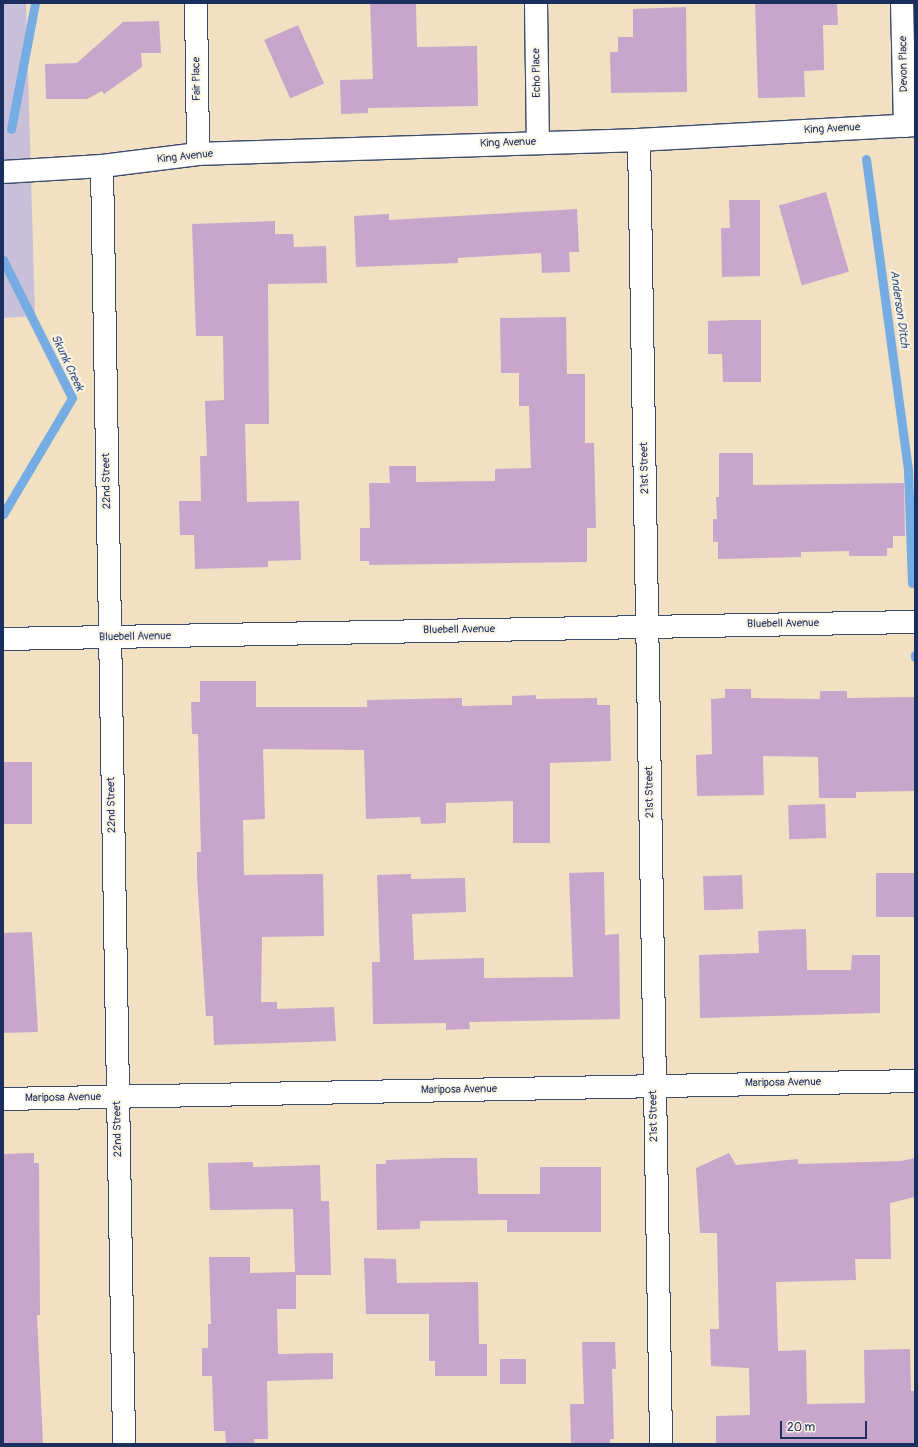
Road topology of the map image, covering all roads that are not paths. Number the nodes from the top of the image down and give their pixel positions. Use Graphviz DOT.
graph roads {
  1 [pos="196,3"];
  2 [pos="536,3"];
  3 [pos="902,3"];
  4 [pos="910,125"];
  5 [pos="639,140"];
  6 [pos="538,142"];
  7 [pos="198,154"];
  8 [pos="102,166"];
  9 [pos="3,172"];
  10 [pos="915,622"];
  11 [pos="647,626"];
  12 [pos="110,638"];
  13 [pos="3,639"];
  14 [pos="915,1081"];
  15 [pos="654,1085"];
  16 [pos="117,1097"];
  17 [pos="3,1099"];
  18 [pos="124,1444"];
  19 [pos="661,1444"];
  1 -- 7 [label="street, Fair Place"];
  2 -- 6 [label="street, Echo Place"];
  3 -- 4 [label="street, Devon Place"];
  4 -- 5 [label="street, King Avenue"];
  5 -- 6 [label="street, King Avenue"];
  5 -- 11 [label="street, 21st Street"];
  6 -- 7 [label="street, King Avenue"];
  7 -- 8 [label="street, King Avenue"];
  8 -- 9 [label="street, King Avenue"];
  8 -- 12 [label="street, 22nd Street"];
  10 -- 11 [label="street, Bluebell Avenue"];
  11 -- 12 [label="street, Bluebell Avenue"];
  11 -- 15 [label="street, 21st Street"];
  12 -- 13 [label="street, Bluebell Avenue"];
  12 -- 16 [label="street, 22nd Street"];
  14 -- 15 [label="street, Mariposa Avenue"];
  15 -- 16 [label="street, Mariposa Avenue"];
  15 -- 19 [label="street, 21st Street"];
  16 -- 17 [label="street, Mariposa Avenue"];
  16 -- 18 [label="street, 22nd Street"];
}
